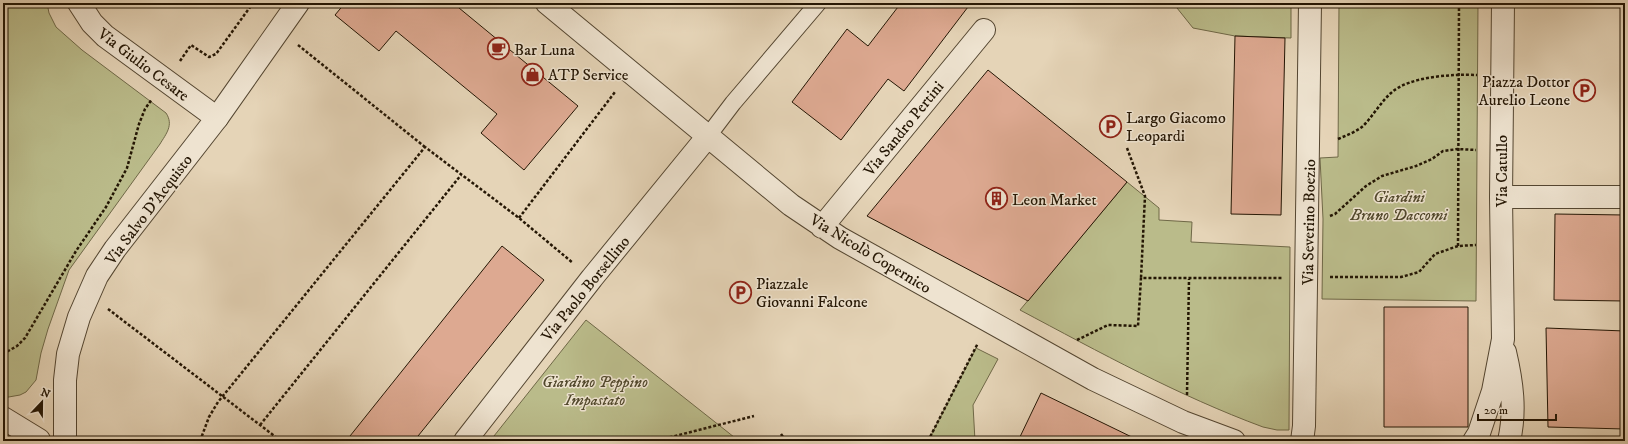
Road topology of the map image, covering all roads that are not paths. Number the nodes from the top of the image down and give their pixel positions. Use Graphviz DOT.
graph roads {
  1 [pos="79,3"];
  2 [pos="298,3"];
  3 [pos="547,3"];
  4 [pos="818,3"];
  5 [pos="1310,3"];
  6 [pos="1503,3"];
  7 [pos="984,30"];
  8 [pos="217,118"];
  9 [pos="708,136"];
  10 [pos="1501,197"];
  11 [pos="1625,197"];
  12 [pos="822,227"];
  13 [pos="1503,339"];
  14 [pos="3,418"];
  15 [pos="65,438"];
  16 [pos="33,440"];
  17 [pos="465,441"];
  18 [pos="1234,441"];
  19 [pos="1302,441"];
  20 [pos="1474,441"];
  21 [pos="1509,441"];
  1 -- 8 [label="street, Via Giulio Cesare"];
  2 -- 8 [label="street, Via Salvo D'Acquisto"];
  3 -- 9 [label="street, Via Nicolò Copernico"];
  4 -- 9 [label="lane"];
  5 -- 19 [label="street, Via Severino Boezio"];
  6 -- 10 [label="street, Via Catullo"];
  7 -- 12 [label="street, Via Sandro Pertini"];
  8 -- 15 [label="street, Via Salvo D'Acquisto"];
  9 -- 12 [label="street, Via Nicolò Copernico"];
  9 -- 17 [label="street, Via Paolo Borsellino"];
  10 -- 11 [label="street"];
  10 -- 13 [label="street, Via Catullo"];
  12 -- 18 [label="street, Via Nicolò Copernico"];
  13 -- 20 [label="street, Via Catullo"];
  13 -- 21 [label="street, Via Catullo"];
  14 -- 16 [label="street"];
  15 -- 16 [label="street"];
}
